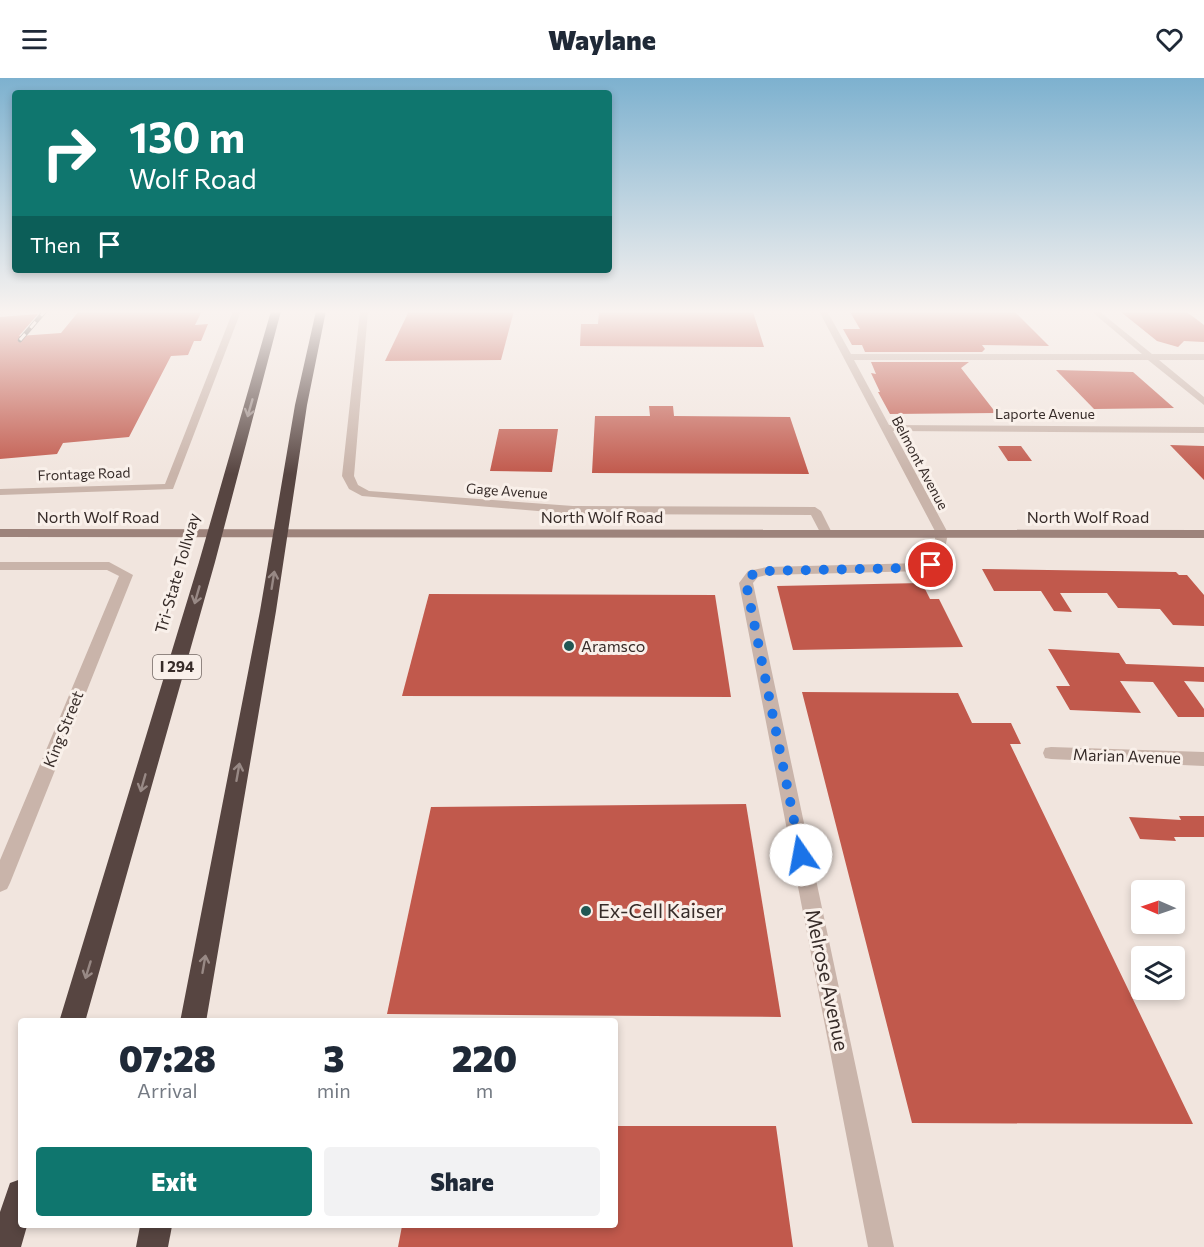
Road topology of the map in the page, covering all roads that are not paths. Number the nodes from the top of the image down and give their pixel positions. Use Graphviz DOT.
graph roads {
  1 [pos="216,366"];
  2 [pos="261,366"];
  3 [pos="310,366"];
  4 [pos="359,366"];
  5 [pos="853,366"];
  6 [pos="1160,366"];
  7 [pos="1204,402"];
  8 [pos="886,428"];
  9 [pos="1204,430"];
  10 [pos="0,492"];
  11 [pos="0,533"];
  12 [pos="826,533"];
  13 [pos="942,533"];
  14 [pos="1204,534"];
  15 [pos="0,566"];
  16 [pos="1051,753"];
  17 [pos="1204,759"];
  18 [pos="0,883"];
  19 [pos="73,1018"];
  20 [pos="194,1018"];
  21 [pos="18,1204"];
  22 [pos="156,1228"];
  23 [pos="5,1247"];
  24 [pos="152,1247"];
  25 [pos="881,1247"];
  1 -- 10 [label="street, Frontage Road"];
  2 -- 19 [label="highway, Tri-State Tollway / I 294, one-way"];
  20 -- 3 [label="highway, one-way"];
  4 -- 12 [label="street, Gage Avenue"];
  5 -- 8 [label="street, Belmont Avenue"];
  6 -- 7 [label="street"];
  8 -- 9 [label="street, Laporte Avenue"];
  8 -- 13 [label="street, Belmont Avenue"];
  11 -- 12 [label="main road, North Wolf Road"];
  12 -- 13 [label="main road, North Wolf Road"];
  13 -- 14 [label="main road, North Wolf Road"];
  13 -- 25 [label="street, Melrose Avenue"];
  15 -- 18 [label="street, King Street"];
  16 -- 17 [label="street, Marian Avenue"];
  21 -- 23 [label="highway"];
  22 -- 24 [label="highway"];
}
